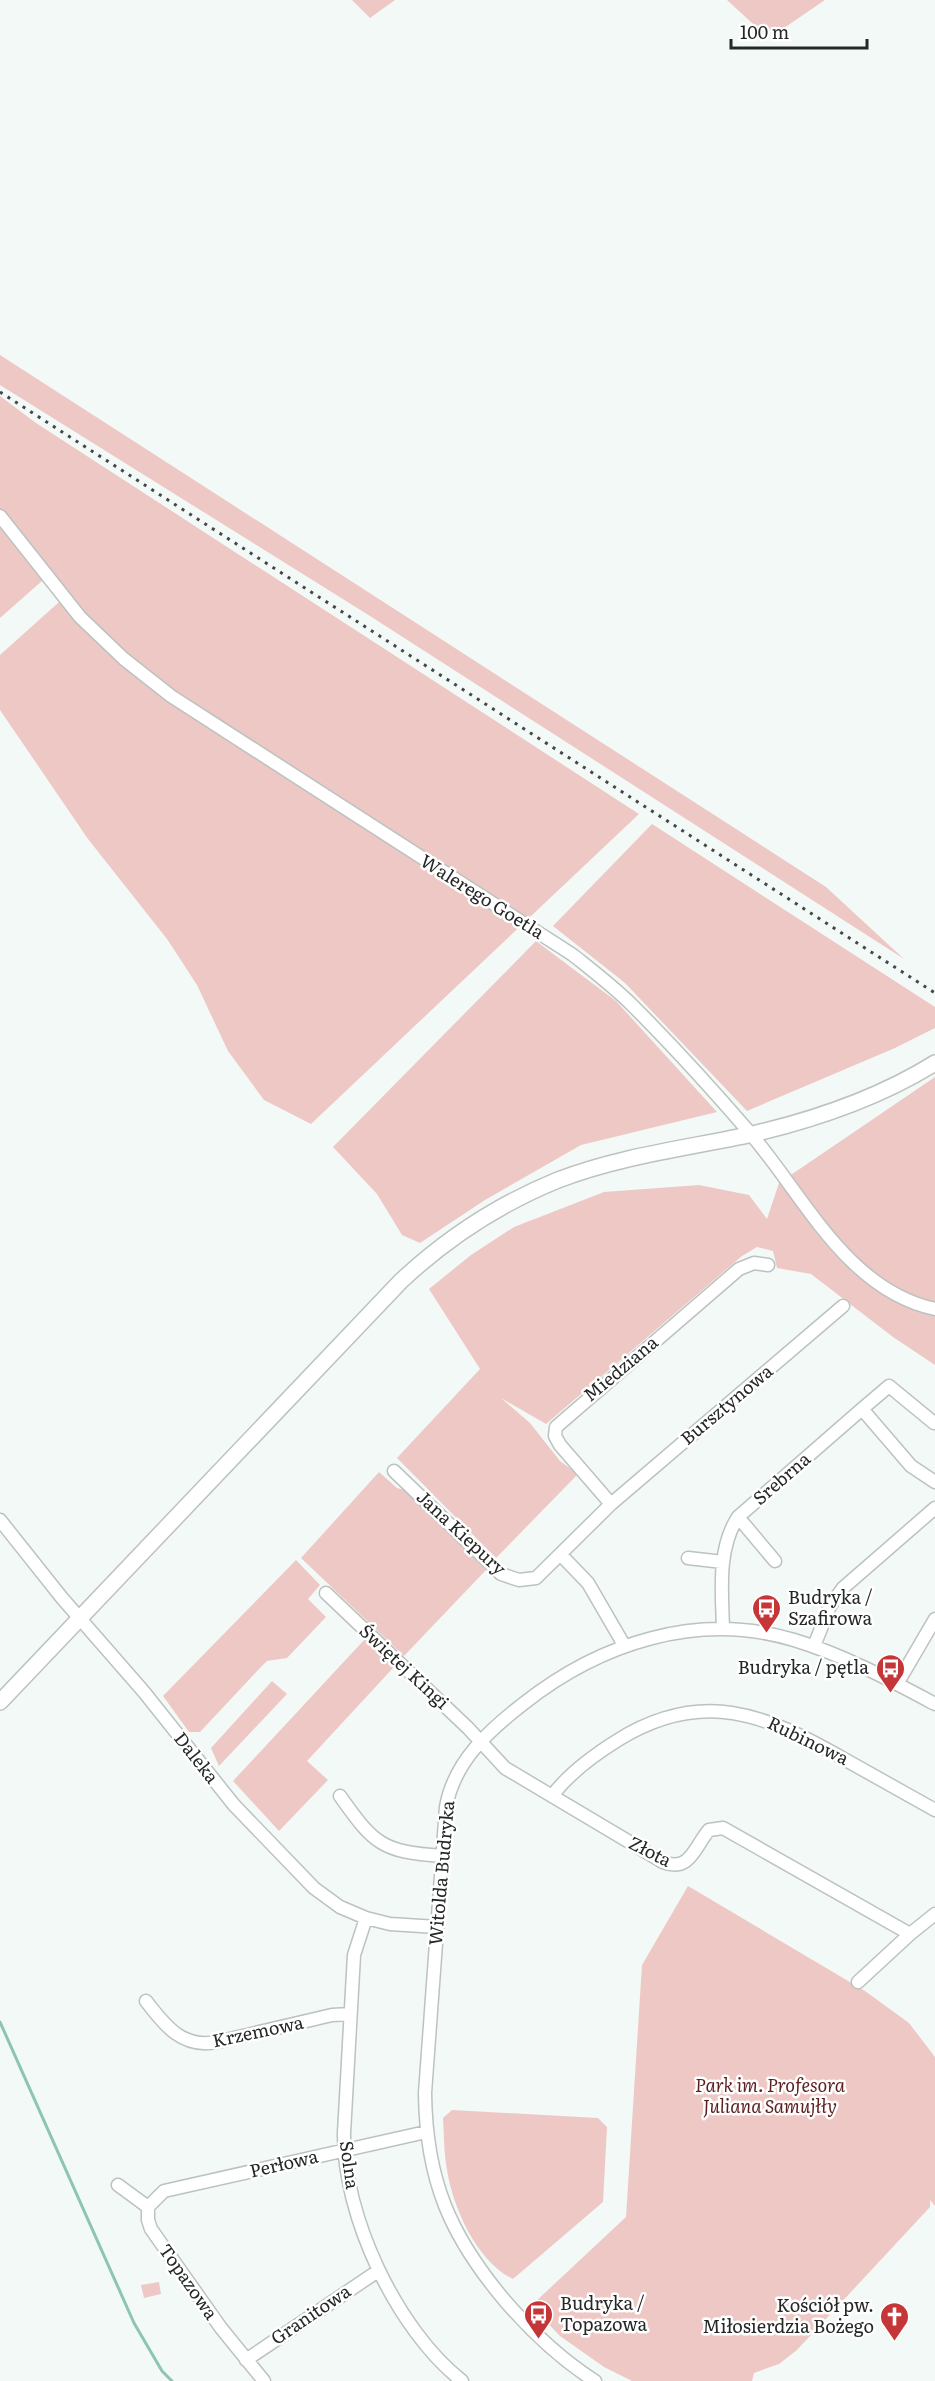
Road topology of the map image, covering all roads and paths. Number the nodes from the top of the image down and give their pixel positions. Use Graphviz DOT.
graph roads {
  1 [pos="0,516"];
  2 [pos="935,1063"];
  3 [pos="751,1134"];
  4 [pos="768,1265"];
  5 [pos="843,1306"];
  6 [pos="935,1309"];
  7 [pos="862,1409"];
  8 [pos="934,1423"];
  9 [pos="394,1471"];
  10 [pos="935,1482"];
  11 [pos="611,1503"];
  12 [pos="935,1508"];
  13 [pos="738,1517"];
  14 [pos="0,1520"];
  15 [pos="562,1556"];
  16 [pos="688,1558"];
  17 [pos="776,1561"];
  18 [pos="723,1562"];
  19 [pos="326,1593"];
  20 [pos="81,1617"];
  21 [pos="935,1619"];
  22 [pos="723,1629"];
  23 [pos="624,1645"];
  24 [pos="814,1646"];
  25 [pos="897,1684"];
  26 [pos="0,1702"];
  27 [pos="935,1704"];
  28 [pos="481,1742"];
  29 [pos="340,1796"];
  30 [pos="552,1796"];
  31 [pos="935,1810"];
  32 [pos="442,1856"];
  33 [pos="935,1914"];
  34 [pos="366,1918"];
  35 [pos="437,1928"];
  36 [pos="910,1934"];
  37 [pos="858,1982"];
  38 [pos="146,2001"];
  39 [pos="350,2014"];
  40 [pos="426,2132"];
  41 [pos="344,2150"];
  42 [pos="118,2185"];
  43 [pos="148,2207"];
  44 [pos="378,2271"];
  45 [pos="246,2360"];
  46 [pos="453,2378"];
  47 [pos="264,2381"];
  48 [pos="595,2381"];
  1 -- 3 [label="street, Walerego Goetla"];
  2 -- 3 [label="main road"];
  3 -- 6 [label="street, Walerego Goetla"];
  3 -- 20 [label="main road"];
  4 -- 11 [label="street, Miedziana"];
  5 -- 11 [label="street, Bursztynowa"];
  7 -- 8 [label="street, Srebrna"];
  7 -- 10 [label="street"];
  7 -- 13 [label="street, Srebrna"];
  9 -- 15 [label="street, Jana Kiepury"];
  11 -- 15 [label="street, Jana Kiepury"];
  12 -- 24 [label="street"];
  13 -- 17 [label="street"];
  13 -- 18 [label="street, Srebrna"];
  14 -- 20 [label="street, Daleka"];
  15 -- 23 [label="street"];
  16 -- 18 [label="street"];
  18 -- 22 [label="street, Srebrna"];
  19 -- 28 [label="street, Świętej Kingi"];
  20 -- 26 [label="main road"];
  20 -- 34 [label="street, Daleka"];
  21 -- 25 [label="street"];
  22 -- 23 [label="street, Witolda Budryka"];
  22 -- 24 [label="street, Witolda Budryka"];
  23 -- 28 [label="street, Witolda Budryka"];
  24 -- 25 [label="street, Witolda Budryka"];
  25 -- 27 [label="street, Witolda Budryka"];
  28 -- 30 [label="street, Złota"];
  28 -- 32 [label="street, Witolda Budryka"];
  29 -- 32 [label="street"];
  30 -- 31 [label="street, Rubinowa"];
  30 -- 36 [label="street, Złota"];
  32 -- 35 [label="street, Witolda Budryka"];
  33 -- 36 [label="street"];
  34 -- 35 [label="street, Daleka"];
  34 -- 39 [label="street, Solna"];
  35 -- 40 [label="street, Witolda Budryka"];
  36 -- 37 [label="street"];
  38 -- 39 [label="street, Krzemowa"];
  39 -- 41 [label="street, Solna"];
  40 -- 41 [label="street, Perłowa"];
  40 -- 48 [label="street, Witolda Budryka"];
  41 -- 43 [label="street, Perłowa"];
  41 -- 44 [label="street, Solna"];
  42 -- 43 [label="street"];
  43 -- 45 [label="street, Topazowa"];
  44 -- 45 [label="street, Granitowa"];
  44 -- 46 [label="street, Solna"];
  45 -- 47 [label="street, Topazowa"];
}
